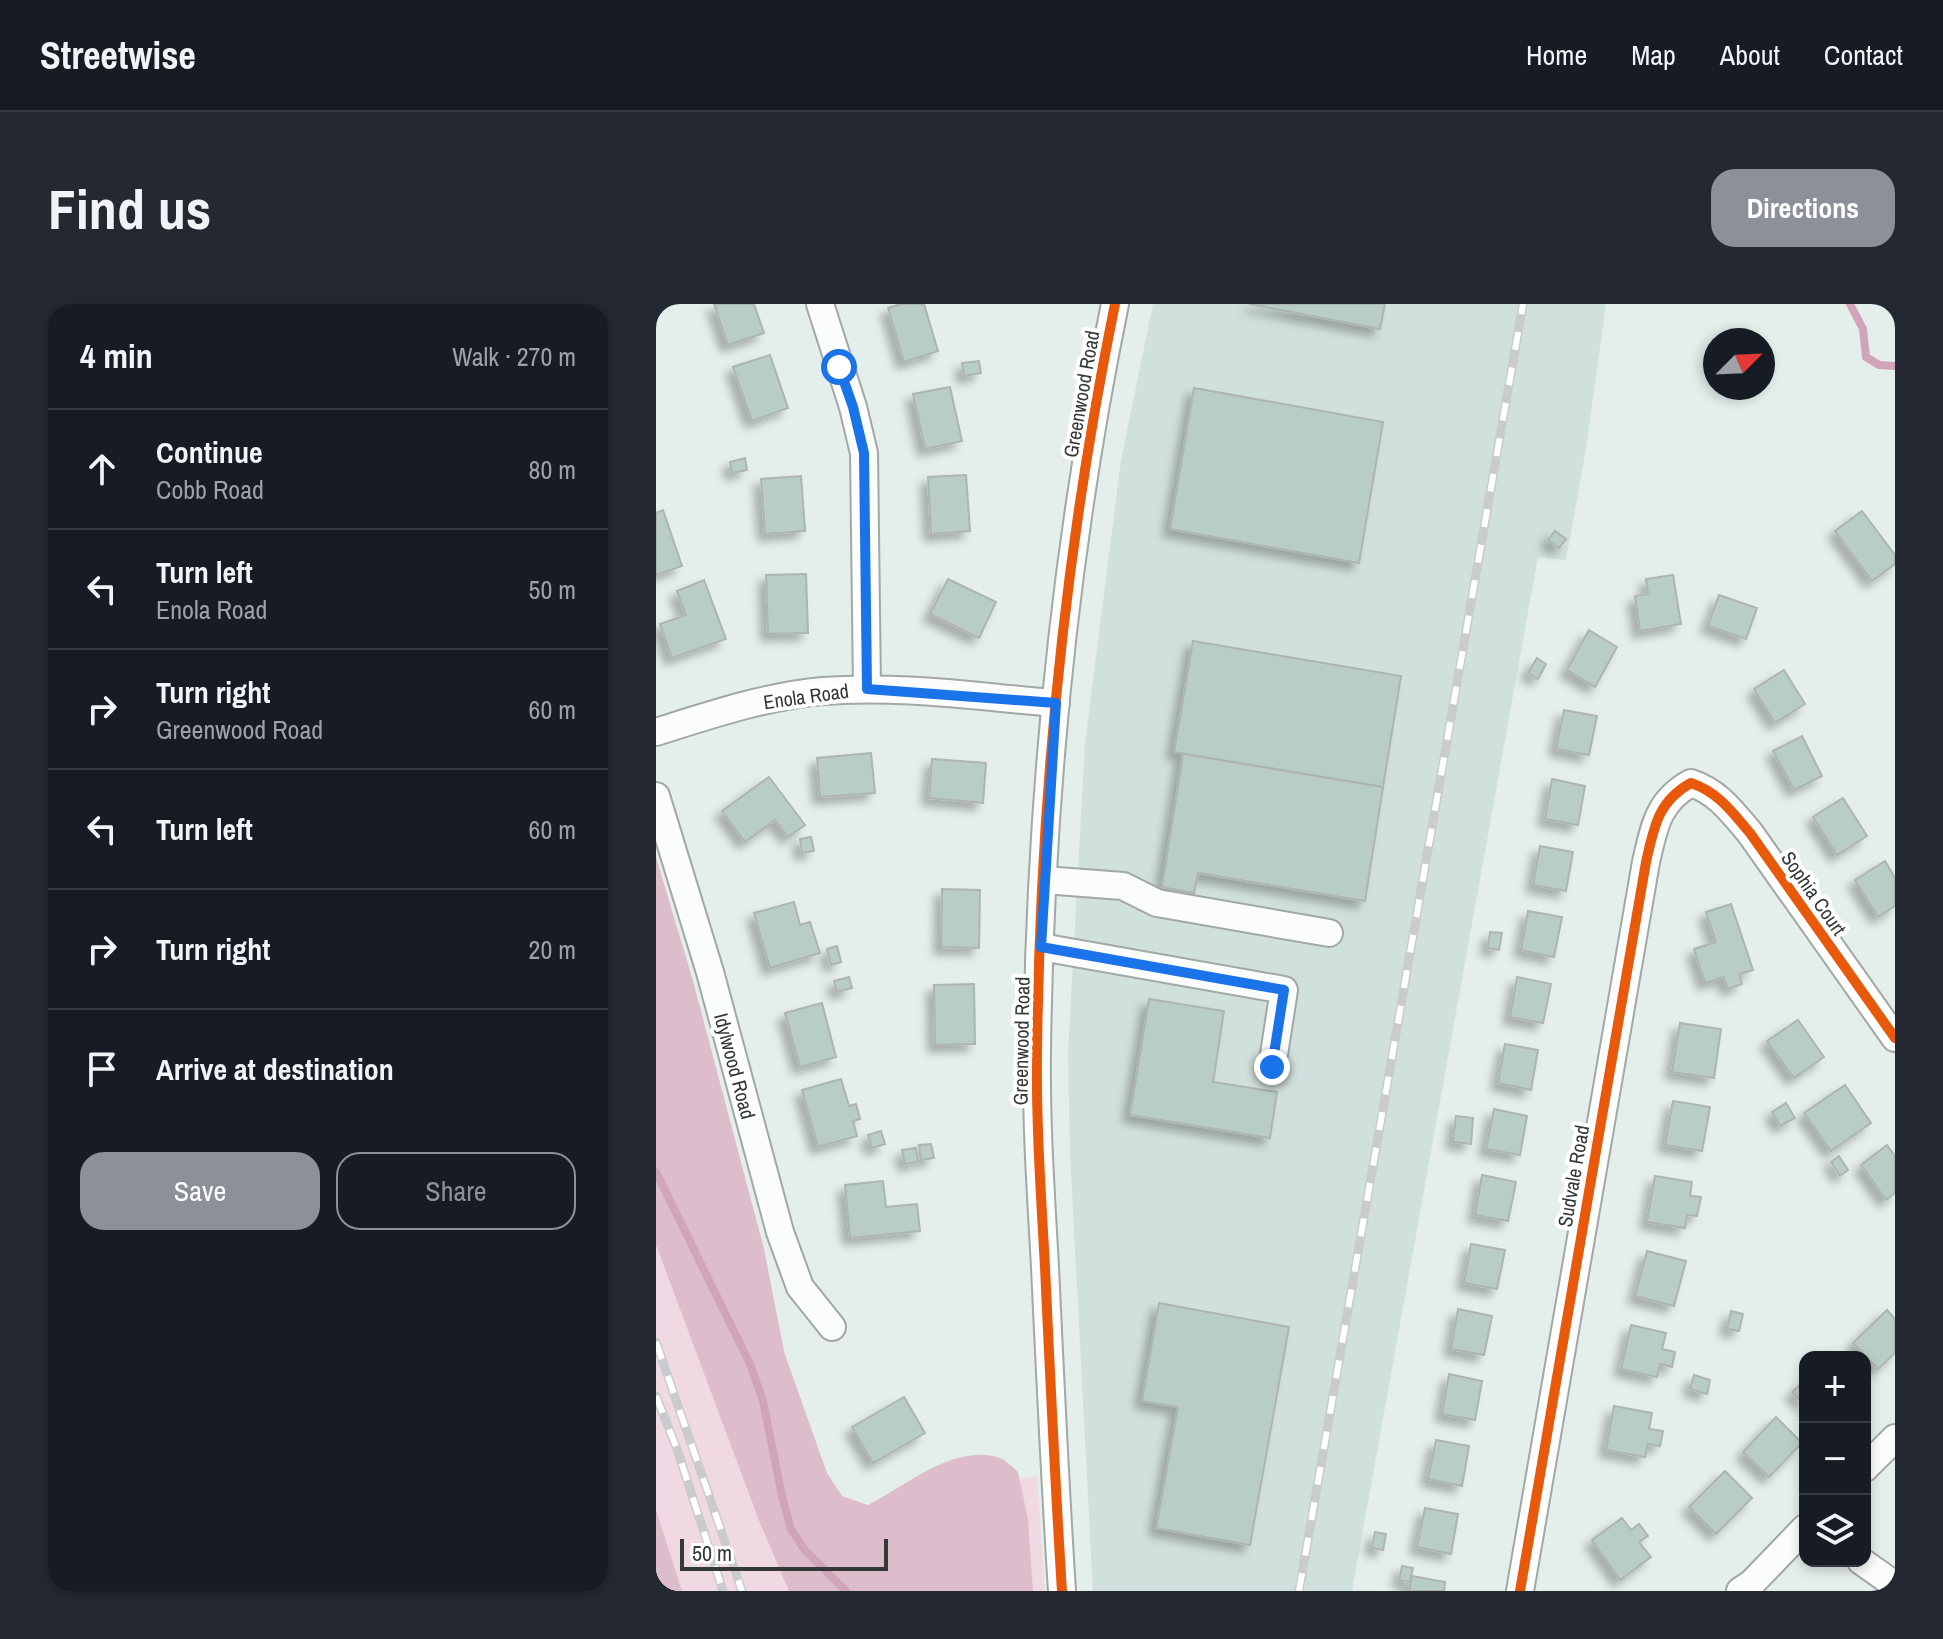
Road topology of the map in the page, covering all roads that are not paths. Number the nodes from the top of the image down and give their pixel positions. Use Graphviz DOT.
graph roads {
  1 [pos="820,304"];
  2 [pos="1115,304"];
  3 [pos="867,689"];
  4 [pos="1056,703"];
  5 [pos="656,732"];
  6 [pos="1691,783"];
  7 [pos="656,796"];
  8 [pos="1044,880"];
  9 [pos="1329,933"];
  10 [pos="1041,947"];
  11 [pos="1895,1038"];
  12 [pos="1272,1067"];
  13 [pos="832,1327"];
  14 [pos="1895,1438"];
  15 [pos="1871,1462"];
  16 [pos="1799,1534"];
  17 [pos="1870,1567"];
  18 [pos="1895,1585"];
  19 [pos="1062,1591"];
  20 [pos="1520,1591"];
  21 [pos="1740,1591"];
  1 -- 3 [label="street"];
  2 -- 4 [label="street, Greenwood Road"];
  3 -- 4 [label="street, Enola Road"];
  3 -- 5 [label="street, Enola Road"];
  4 -- 8 [label="street, Greenwood Road"];
  6 -- 11 [label="street, Sophia Court"];
  6 -- 20 [label="street, Sudvale Road"];
  7 -- 13 [label="street, Idylwood Road"];
  8 -- 9 [label="street"];
  8 -- 10 [label="street, Greenwood Road"];
  10 -- 12 [label="street"];
  10 -- 19 [label="street, Greenwood Road"];
  14 -- 15 [label="street"];
  16 -- 21 [label="street"];
  17 -- 18 [label="street"];
}
